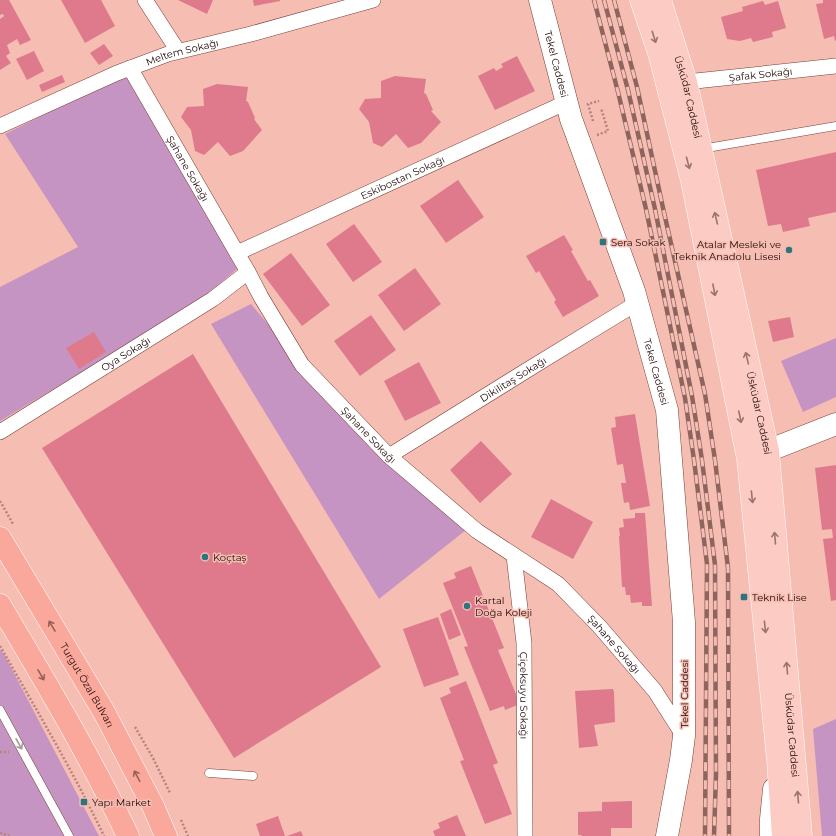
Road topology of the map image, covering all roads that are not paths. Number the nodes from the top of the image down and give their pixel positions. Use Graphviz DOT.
graph roads {
  1 [pos="145,0"];
  2 [pos="373,0"];
  3 [pos="540,0"];
  4 [pos="641,0"];
  5 [pos="660,0"];
  6 [pos="178,52"];
  7 [pos="836,66"];
  8 [pos="130,68"];
  9 [pos="686,82"];
  10 [pos="567,102"];
  11 [pos="0,126"];
  12 [pos="836,126"];
  13 [pos="700,149"];
  14 [pos="237,253"];
  15 [pos="248,272"];
  16 [pos="637,303"];
  17 [pos="836,424"];
  18 [pos="0,432"];
  19 [pos="768,451"];
  20 [pos="389,456"];
  21 [pos="748,459"];
  22 [pos="0,538"];
  23 [pos="514,556"];
  24 [pos="0,605"];
  25 [pos="0,710"];
  26 [pos="684,736"];
  27 [pos="681,760"];
  28 [pos="778,760"];
  29 [pos="209,773"];
  30 [pos="253,776"];
  31 [pos="69,836"];
  32 [pos="128,836"];
  33 [pos="166,836"];
  34 [pos="525,836"];
  35 [pos="667,836"];
  36 [pos="677,836"];
  37 [pos="772,836"];
  38 [pos="784,836"];
  39 [pos="801,836"];
  1 -- 6 [label="street"];
  2 -- 6 [label="street, Meltem Sokağı"];
  3 -- 10 [label="street, Tekel Caddesi"];
  4 -- 21 [label="main road, Üsküdar Caddesi, one-way"];
  5 -- 9 [label="main road, Üsküdar Caddesi"];
  6 -- 8 [label="street, Meltem Sokağı"];
  7 -- 9 [label="street, Şafak Sokağı"];
  8 -- 11 [label="street, Meltem Sokağı"];
  8 -- 14 [label="street, Şahane Sokağı"];
  9 -- 13 [label="main road, Üsküdar Caddesi"];
  10 -- 14 [label="street, Eskibostan Sokağı"];
  10 -- 16 [label="street, Tekel Caddesi"];
  12 -- 13 [label="lane"];
  19 -- 13 [label="main road, Üsküdar Caddesi, one-way"];
  14 -- 15 [label="street, Şahane Sokağı"];
  15 -- 18 [label="street, Oya Sokağı"];
  15 -- 20 [label="street, Şahane Sokağı"];
  16 -- 20 [label="street, Dikilitaş Sokağı"];
  16 -- 26 [label="street, Tekel Caddesi"];
  17 -- 19 [label="street"];
  19 -- 21 [label="street"];
  39 -- 19 [label="main road, Üsküdar Caddesi, one-way"];
  20 -- 23 [label="street, Şahane Sokağı"];
  21 -- 28 [label="main road, Üsküdar Caddesi, one-way"];
  33 -- 22 [label="highway, Turgut Özal Bulvarı, one-way"];
  23 -- 26 [label="street, Şahane Sokağı"];
  23 -- 34 [label="street, Çiçeksuyu Sokağı"];
  24 -- 32 [label="highway, one-way"];
  25 -- 31 [label="lane, one-way"];
  26 -- 27 [label="street, Tekel Caddesi"];
  27 -- 35 [label="street"];
  27 -- 36 [label="street"];
  28 -- 37 [label="street, Üsküdar Caddesi"];
  28 -- 38 [label="main road, Üsküdar Caddesi"];
  29 -- 30 [label="lane"];
}
